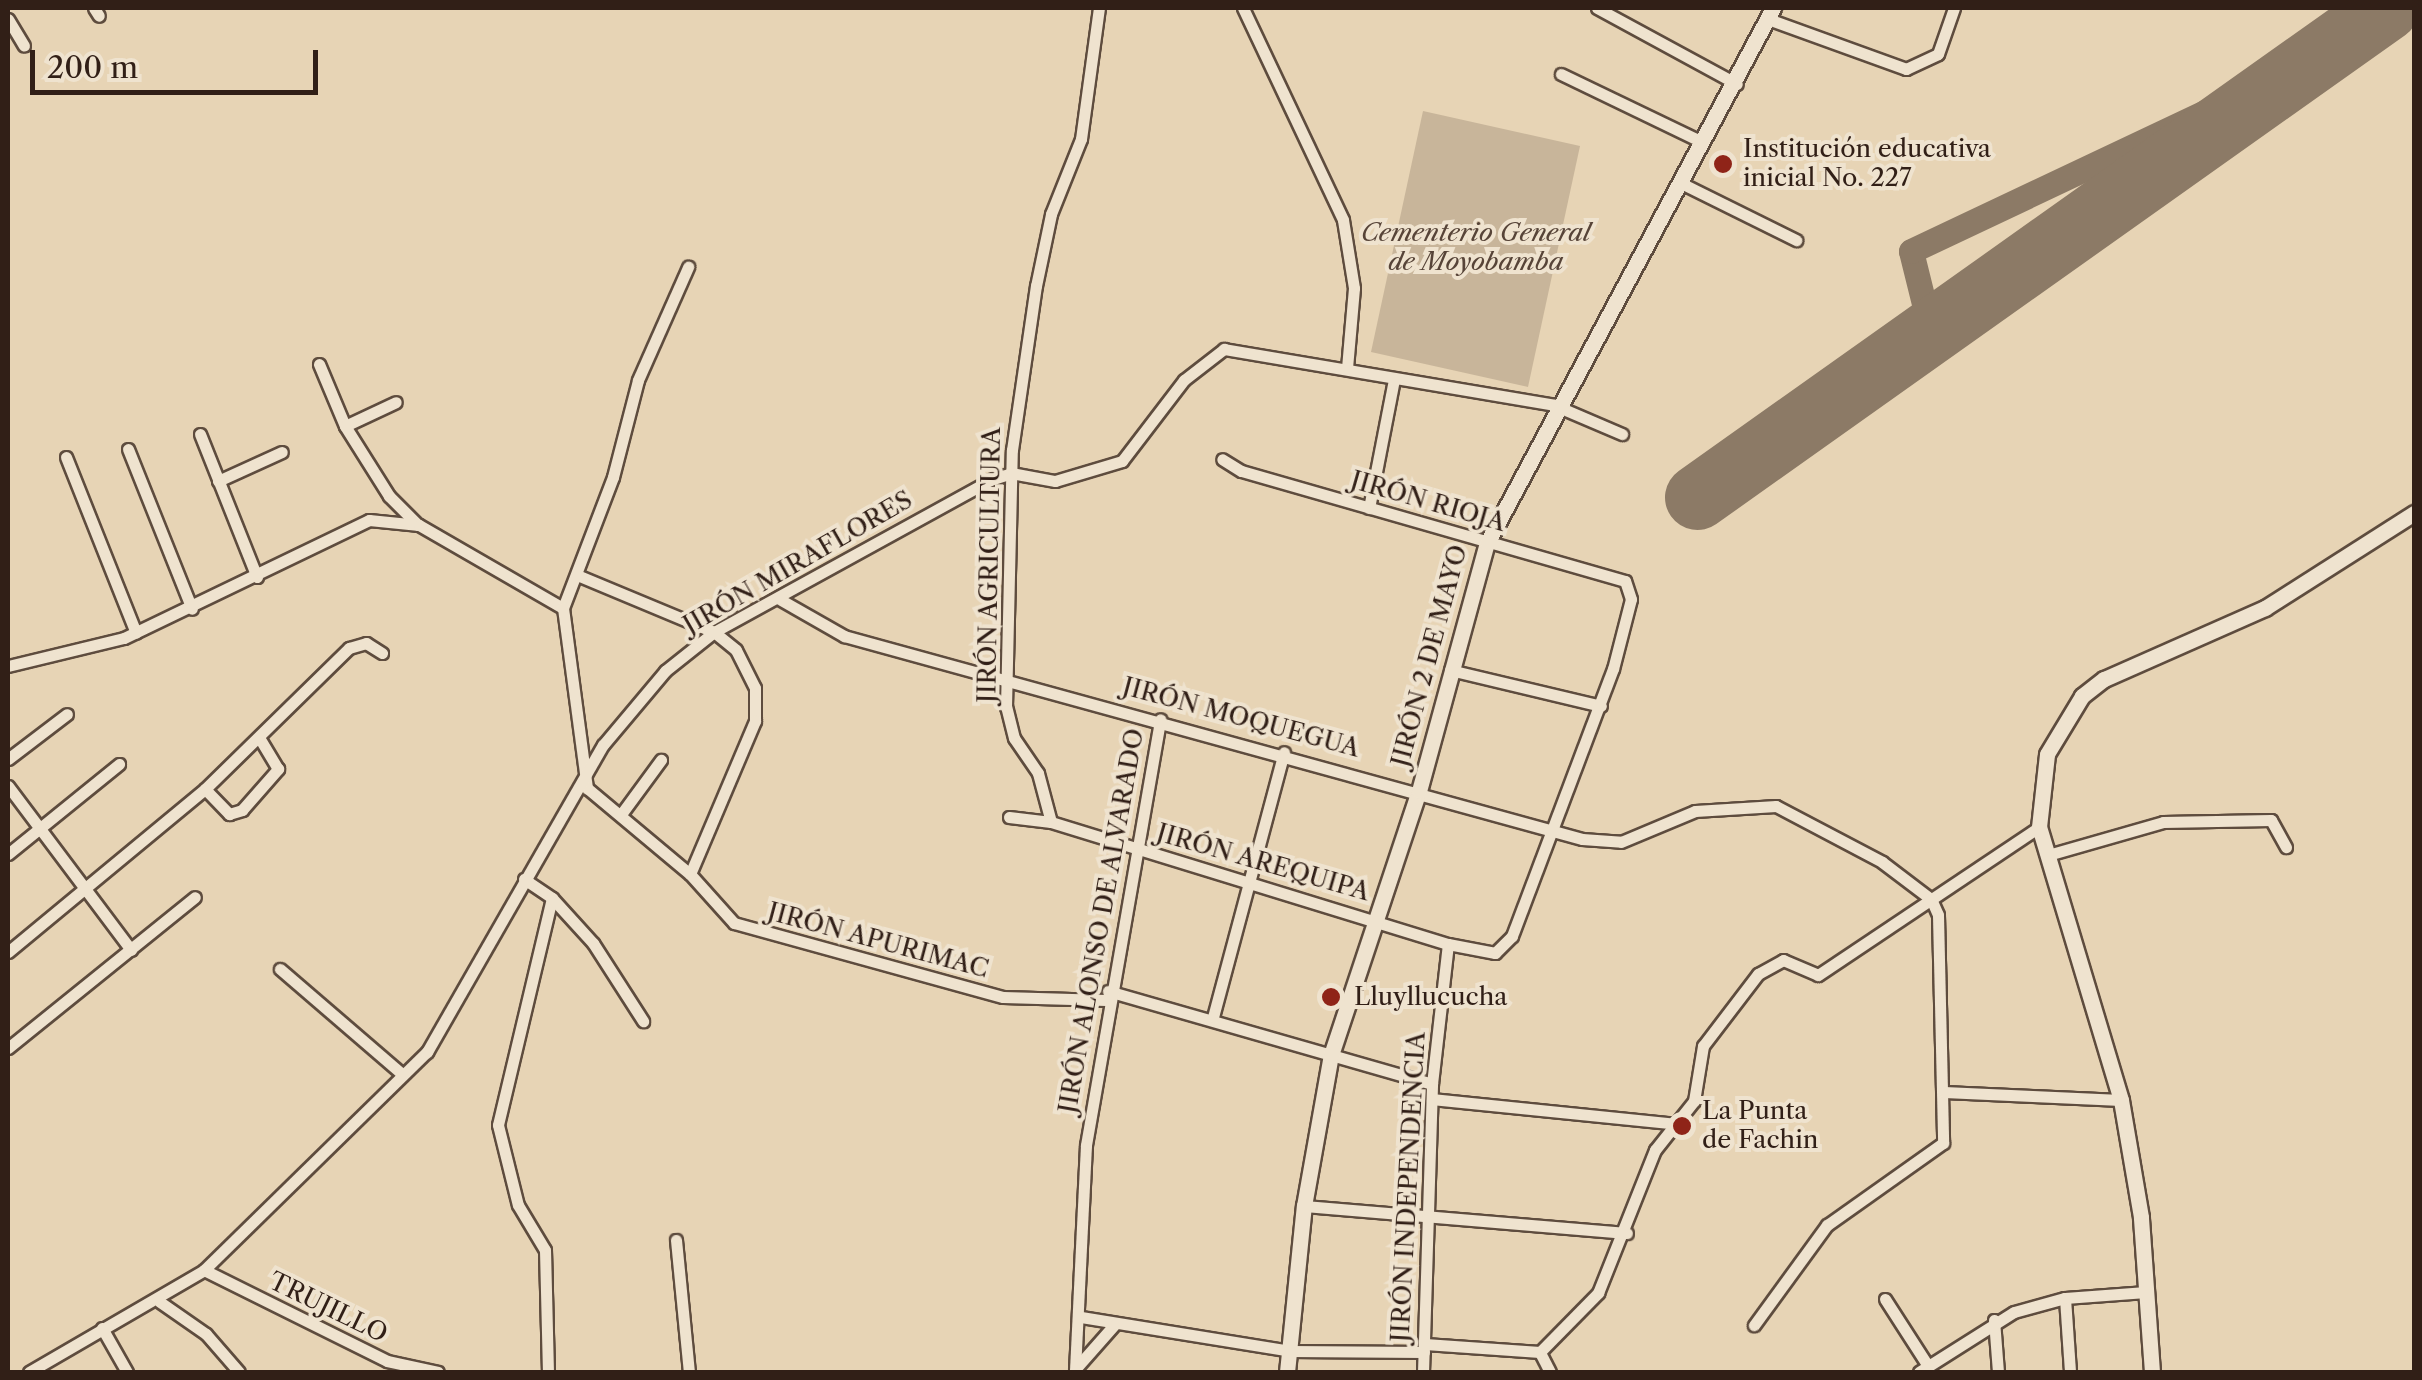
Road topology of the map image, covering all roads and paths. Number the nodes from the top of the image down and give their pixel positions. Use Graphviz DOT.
graph roads {
  1 [pos="15,8"];
  2 [pos="1099,8"];
  3 [pos="1243,8"];
  4 [pos="1597,8"];
  5 [pos="1954,8"];
  6 [pos="1771,13"];
  7 [pos="8,15"];
  8 [pos="24,46"];
  9 [pos="1561,74"];
  10 [pos="1736,84"];
  11 [pos="1702,142"];
  12 [pos="1680,182"];
  13 [pos="1796,240"];
  14 [pos="688,267"];
  15 [pos="320,364"];
  16 [pos="1347,368"];
  17 [pos="1394,379"];
  18 [pos="396,402"];
  19 [pos="1554,405"];
  20 [pos="345,426"];
  21 [pos="200,434"];
  22 [pos="1622,434"];
  23 [pos="128,449"];
  24 [pos="282,452"];
  25 [pos="66,457"];
  26 [pos="1222,459"];
  27 [pos="1011,473"];
  28 [pos="218,481"];
  29 [pos="389,496"];
  30 [pos="1369,508"];
  31 [pos="2414,513"];
  32 [pos="382,519"];
  33 [pos="419,525"];
  34 [pos="1487,543"];
  35 [pos="577,575"];
  36 [pos="257,577"];
  37 [pos="781,600"];
  38 [pos="563,608"];
  39 [pos="192,609"];
  40 [pos="714,632"];
  41 [pos="136,633"];
  42 [pos="382,653"];
  43 [pos="8,666"];
  44 [pos="1450,670"];
  45 [pos="1006,678"];
  46 [pos="1601,706"];
  47 [pos="66,714"];
  48 [pos="1160,719"];
  49 [pos="259,737"];
  50 [pos="1284,752"];
  51 [pos="8,759"];
  52 [pos="660,760"];
  53 [pos="119,764"];
  54 [pos="584,775"];
  55 [pos="8,786"];
  56 [pos="205,789"];
  57 [pos="1419,791"];
  58 [pos="622,813"];
  59 [pos="1009,817"];
  60 [pos="1050,822"];
  61 [pos="40,827"];
  62 [pos="1551,827"];
  63 [pos="2039,827"];
  64 [pos="2286,847"];
  65 [pos="1132,848"];
  66 [pos="8,854"];
  67 [pos="2048,856"];
  68 [pos="690,874"];
  69 [pos="524,879"];
  70 [pos="1246,880"];
  71 [pos="86,890"];
  72 [pos="195,897"];
  73 [pos="552,898"];
  74 [pos="1931,899"];
  75 [pos="1377,919"];
  76 [pos="1448,944"];
  77 [pos="131,950"];
  78 [pos="8,952"];
  79 [pos="280,969"];
  80 [pos="1107,996"];
  81 [pos="1213,1017"];
  82 [pos="643,1021"];
  83 [pos="10,1042"];
  84 [pos="1331,1055"];
  85 [pos="402,1074"];
  86 [pos="1432,1084"];
  87 [pos="1944,1092"];
  88 [pos="1432,1099"];
  89 [pos="2121,1100"];
  90 [pos="1678,1124"];
  91 [pos="1304,1206"];
  92 [pos="1429,1216"];
  93 [pos="1628,1233"];
  94 [pos="676,1240"];
  95 [pos="204,1270"];
  96 [pos="2146,1292"];
  97 [pos="2064,1298"];
  98 [pos="1886,1299"];
  99 [pos="160,1302"];
  100 [pos="1081,1317"];
  101 [pos="1994,1320"];
  102 [pos="1754,1324"];
  103 [pos="1114,1325"];
  104 [pos="102,1328"];
  105 [pos="1424,1348"];
  106 [pos="1290,1351"];
  107 [pos="1540,1352"];
  108 [pos="1923,1369"];
  109 [pos="1074,1371"];
  110 [pos="29,1372"];
  111 [pos="127,1372"];
  112 [pos="239,1372"];
  113 [pos="438,1372"];
  114 [pos="548,1372"];
  115 [pos="689,1372"];
  116 [pos="1287,1372"];
  117 [pos="1423,1372"];
  118 [pos="1550,1372"];
  119 [pos="1998,1372"];
  120 [pos="2070,1372"];
  121 [pos="2152,1372"];
  1 -- 7 [label="street"];
  2 -- 27 [label="street, JIRÓN AGRICULTURA"];
  3 -- 16 [label="street"];
  4 -- 10 [label="street"];
  5 -- 6 [label="street"];
  6 -- 10 [label="main road, JIRÓN 2 DE MAYO"];
  7 -- 8 [label="street"];
  9 -- 11 [label="street"];
  10 -- 11 [label="main road, JIRÓN 2 DE MAYO"];
  11 -- 12 [label="main road, JIRÓN 2 DE MAYO"];
  12 -- 13 [label="street"];
  12 -- 19 [label="main road, JIRÓN 2 DE MAYO"];
  14 -- 35 [label="street"];
  15 -- 20 [label="street"];
  16 -- 17 [label="street"];
  16 -- 27 [label="street"];
  17 -- 19 [label="street"];
  17 -- 30 [label="street"];
  18 -- 20 [label="street"];
  19 -- 22 [label="street"];
  19 -- 34 [label="main road, JIRÓN 2 DE MAYO"];
  20 -- 29 [label="street"];
  21 -- 28 [label="street"];
  23 -- 39 [label="street"];
  24 -- 28 [label="street"];
  25 -- 41 [label="street"];
  26 -- 30 [label="street, JIRÓN RIOJA"];
  27 -- 37 [label="street, JIRÓN MIRAFLORES"];
  27 -- 45 [label="street, JIRÓN AGRICULTURA"];
  28 -- 36 [label="street"];
  29 -- 32 [label="street"];
  29 -- 33 [label="street"];
  30 -- 34 [label="street, JIRÓN RIOJA"];
  31 -- 63 [label="main road"];
  32 -- 33 [label="street"];
  32 -- 36 [label="street"];
  33 -- 38 [label="street"];
  34 -- 44 [label="main road, JIRÓN 2 DE MAYO"];
  34 -- 46 [label="street, JIRÓN RIOJA"];
  35 -- 38 [label="street"];
  35 -- 40 [label="street"];
  36 -- 39 [label="street"];
  37 -- 40 [label="street, JIRÓN MIRAFLORES"];
  37 -- 45 [label="street, JIRÓN MOQUEGUA"];
  38 -- 54 [label="street"];
  39 -- 41 [label="street"];
  40 -- 54 [label="street, JIRÓN MIRAFLORES"];
  40 -- 68 [label="street"];
  41 -- 43 [label="street"];
  42 -- 49 [label="street"];
  44 -- 46 [label="street"];
  44 -- 57 [label="main road, JIRÓN 2 DE MAYO"];
  45 -- 48 [label="street, JIRÓN MOQUEGUA"];
  45 -- 60 [label="street, JIRÓN AGRICULTURA"];
  46 -- 62 [label="street"];
  47 -- 51 [label="street"];
  48 -- 50 [label="street, JIRÓN MOQUEGUA"];
  48 -- 65 [label="street, JIRÓN ALONSO DE ALVARADO"];
  49 -- 56 [label="street"];
  49 -- 56 [label="street"];
  50 -- 57 [label="street, JIRÓN MOQUEGUA"];
  50 -- 70 [label="street"];
  52 -- 58 [label="street"];
  53 -- 61 [label="street"];
  54 -- 58 [label="street, JIRÓN APURIMAC"];
  54 -- 69 [label="street, JIRÓN MIRAFLORES"];
  55 -- 61 [label="street"];
  56 -- 71 [label="street"];
  57 -- 62 [label="street, JIRÓN MOQUEGUA"];
  57 -- 75 [label="main road, JIRÓN 2 DE MAYO"];
  58 -- 68 [label="street, JIRÓN APURIMAC"];
  59 -- 60 [label="street, JIRÓN AREQUIPA"];
  60 -- 65 [label="street, JIRÓN AREQUIPA"];
  61 -- 66 [label="street"];
  61 -- 71 [label="street"];
  62 -- 74 [label="street, JIRÓN MOQUEGUA"];
  62 -- 76 [label="street, JIRÓN AREQUIPA"];
  63 -- 67 [label="main road"];
  63 -- 74 [label="street"];
  64 -- 67 [label="street"];
  65 -- 70 [label="street, JIRÓN AREQUIPA"];
  65 -- 80 [label="street, JIRÓN ALONSO DE ALVARADO"];
  67 -- 89 [label="main road"];
  68 -- 80 [label="street, JIRÓN APURIMAC"];
  69 -- 73 [label="street"];
  69 -- 85 [label="street, JIRÓN MIRAFLORES"];
  70 -- 75 [label="street, JIRÓN AREQUIPA"];
  70 -- 81 [label="street"];
  71 -- 77 [label="street"];
  71 -- 78 [label="street"];
  72 -- 77 [label="street"];
  73 -- 82 [label="street"];
  73 -- 114 [label="street"];
  74 -- 87 [label="street"];
  74 -- 90 [label="street"];
  75 -- 76 [label="street, JIRÓN AREQUIPA"];
  75 -- 84 [label="main road, JIRÓN 2 DE MAYO"];
  76 -- 86 [label="street, JIRÓN INDEPENDENCIA"];
  77 -- 83 [label="street"];
  79 -- 85 [label="street"];
  80 -- 81 [label="street, JIRÓN APURIMAC"];
  80 -- 100 [label="street, JIRÓN ALONSO DE ALVARADO"];
  81 -- 84 [label="street, JIRÓN APURIMAC"];
  84 -- 86 [label="street, JIRÓN APURIMAC"];
  84 -- 91 [label="main road, JIRÓN 2 DE MAYO"];
  85 -- 95 [label="street, JIRÓN MIRAFLORES"];
  86 -- 88 [label="street, JIRÓN INDEPENDENCIA"];
  87 -- 89 [label="street"];
  87 -- 102 [label="street"];
  88 -- 90 [label="street"];
  88 -- 92 [label="street, JIRÓN INDEPENDENCIA"];
  89 -- 96 [label="main road"];
  90 -- 93 [label="street"];
  91 -- 92 [label="street"];
  91 -- 106 [label="main road, JIRÓN 2 DE MAYO"];
  92 -- 93 [label="street"];
  92 -- 105 [label="street, JIRÓN INDEPENDENCIA"];
  93 -- 107 [label="street"];
  94 -- 115 [label="street"];
  95 -- 99 [label="street, JIRÓN MIRAFLORES"];
  95 -- 113 [label="street, TRUJILLO"];
  96 -- 97 [label="street"];
  96 -- 121 [label="main road"];
  97 -- 101 [label="street"];
  97 -- 120 [label="street"];
  98 -- 108 [label="street"];
  99 -- 104 [label="street, JIRÓN MIRAFLORES"];
  99 -- 112 [label="street"];
  100 -- 103 [label="street"];
  100 -- 109 [label="street, JIRÓN ALONSO DE ALVARADO"];
  101 -- 108 [label="street"];
  101 -- 119 [label="street"];
  103 -- 106 [label="street"];
  103 -- 109 [label="street, JIRÓN ALONSO DE ALVARADO"];
  104 -- 110 [label="street, JIRÓN MIRAFLORES"];
  104 -- 111 [label="street"];
  105 -- 106 [label="street"];
  105 -- 107 [label="street"];
  105 -- 117 [label="street, JIRÓN INDEPENDENCIA"];
  106 -- 116 [label="main road, JIRÓN 2 DE MAYO"];
  107 -- 118 [label="street"];
}
